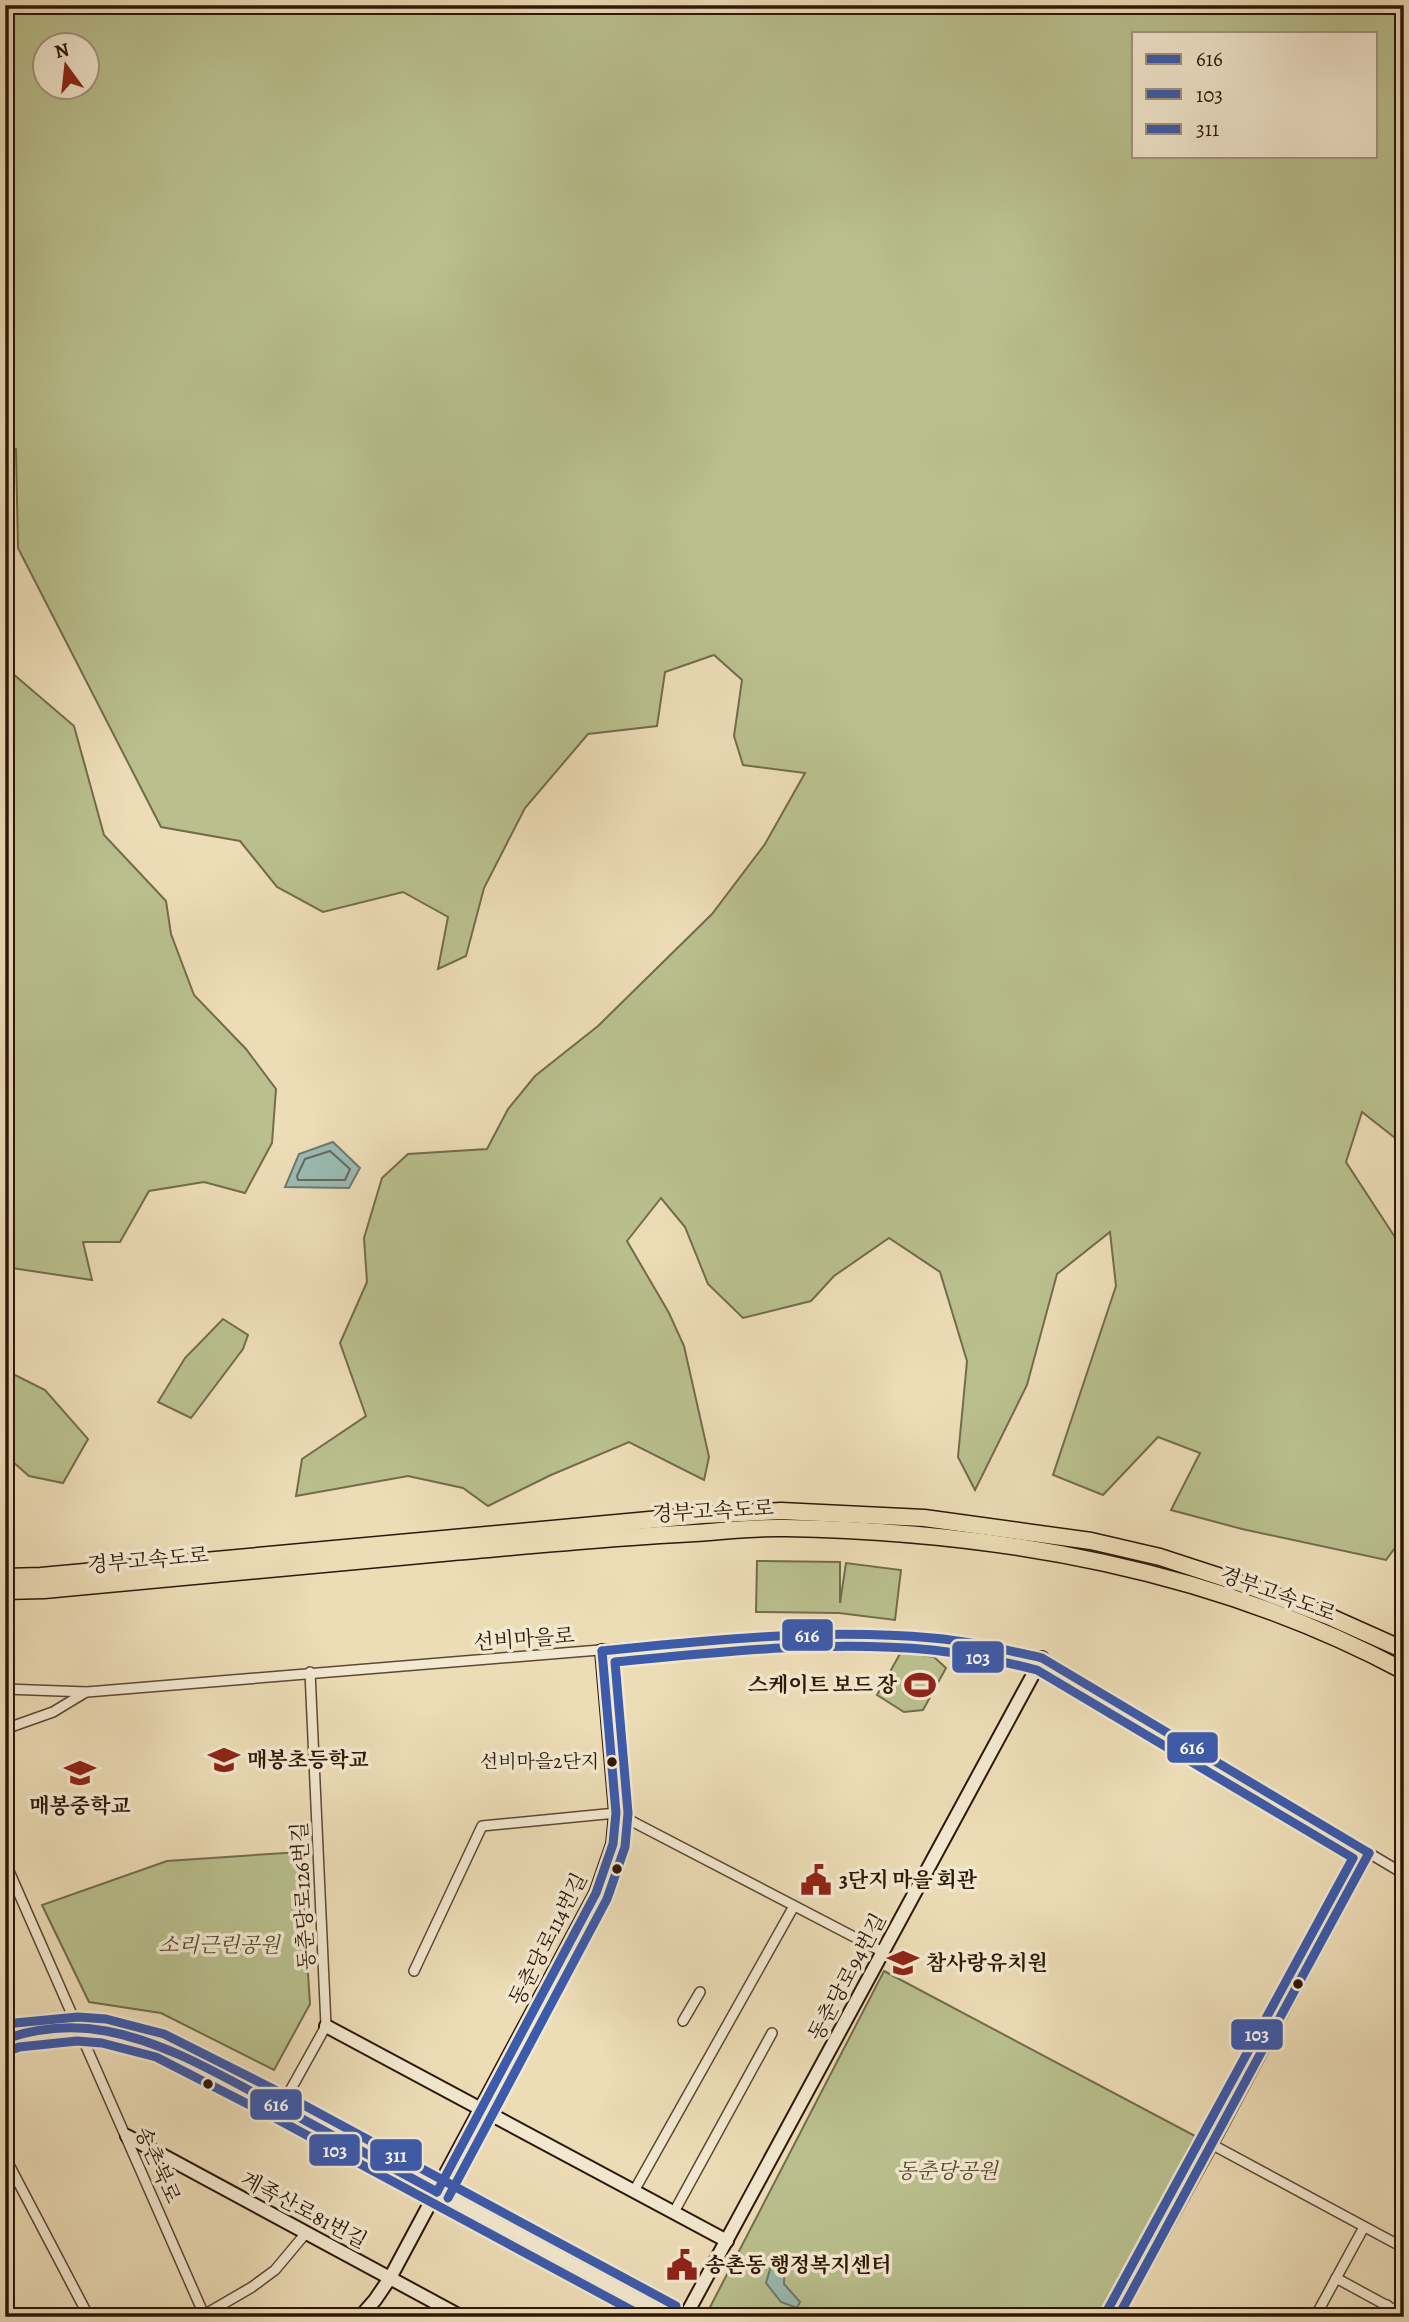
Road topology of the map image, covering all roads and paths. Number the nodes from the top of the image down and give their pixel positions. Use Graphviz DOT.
graph roads {
  1 [pos="5,1577"];
  2 [pos="5,1591"];
  3 [pos="602,1650"];
  4 [pos="1404,1650"];
  5 [pos="1042,1658"];
  6 [pos="1404,1671"];
  7 [pos="310,1672"];
  8 [pos="5,1689"];
  9 [pos="87,1692"];
  10 [pos="5,1729"];
  11 [pos="616,1813"];
  12 [pos="1369,1853"];
  13 [pos="5,1862"];
  14 [pos="1404,1874"];
  15 [pos="794,1906"];
  16 [pos="883,1952"];
  17 [pos="414,1971"];
  18 [pos="699,1992"];
  19 [pos="683,2021"];
  20 [pos="326,2026"];
  21 [pos="77,2029"];
  22 [pos="772,2033"];
  23 [pos="5,2039"];
  24 [pos="281,2107"];
  25 [pos="482,2109"];
  26 [pos="127,2136"];
  27 [pos="1213,2145"];
  28 [pos="5,2157"];
  29 [pos="634,2191"];
  30 [pos="437,2192"];
  31 [pos="674,2212"];
  32 [pos="1364,2227"];
  33 [pos="306,2233"];
  34 [pos="727,2241"];
  35 [pos="1404,2248"];
  36 [pos="390,2278"];
  37 [pos="1336,2278"];
  38 [pos="1387,2305"];
  39 [pos="443,2312"];
  40 [pos="1404,2315"];
  41 [pos="205,2316"];
  42 [pos="89,2317"];
  43 [pos="360,2317"];
  44 [pos="463,2317"];
  45 [pos="670,2317"];
  46 [pos="685,2317"];
  47 [pos="1118,2317"];
  48 [pos="1315,2317"];
  49 [pos="1382,2317"];
  1 -- 4 [label="highway, 경부고속도로"];
  2 -- 6 [label="highway, 경부고속도로"];
  3 -- 5 [label="street, 선비마을로"];
  3 -- 7 [label="street, 선비마을로"];
  3 -- 11 [label="main road, 동춘당로114번길"];
  5 -- 12 [label="street, 선비마을로"];
  5 -- 16 [label="main road, 동춘당로94번길"];
  7 -- 9 [label="street, 선비마을로"];
  7 -- 20 [label="street, 동춘당로126번길"];
  8 -- 9 [label="street, 선비마을로"];
  9 -- 10 [label="street"];
  11 -- 15 [label="street"];
  11 -- 17 [label="street"];
  11 -- 25 [label="main road, 동춘당로114번길"];
  12 -- 14 [label="street, 선비마을로"];
  12 -- 27 [label="street"];
  13 -- 21 [label="street, 송촌북로"];
  15 -- 16 [label="street"];
  15 -- 29 [label="street"];
  16 -- 34 [label="main road, 동춘당로94번길"];
  18 -- 19 [label="street"];
  20 -- 24 [label="street"];
  20 -- 25 [label="main road"];
  21 -- 23 [label="main road"];
  21 -- 24 [label="main road"];
  21 -- 26 [label="street, 송촌북로"];
  22 -- 31 [label="street"];
  24 -- 30 [label="main road"];
  25 -- 29 [label="main road"];
  25 -- 30 [label="main road, 동춘당로114번길"];
  26 -- 33 [label="main road, 계족산로81번길"];
  26 -- 41 [label="street, 송촌북로"];
  27 -- 32 [label="street"];
  27 -- 47 [label="street"];
  28 -- 42 [label="street"];
  29 -- 31 [label="main road"];
  30 -- 36 [label="main road, 동춘당로114번길"];
  30 -- 45 [label="main road"];
  31 -- 34 [label="main road"];
  32 -- 35 [label="street"];
  32 -- 37 [label="street"];
  33 -- 36 [label="main road, 계족산로81번길"];
  33 -- 41 [label="street"];
  34 -- 46 [label="main road, 동춘당로94번길"];
  36 -- 39 [label="main road, 계족산로81번길"];
  36 -- 43 [label="main road, 동춘당로114번길"];
  37 -- 38 [label="street"];
  37 -- 48 [label="street"];
  38 -- 40 [label="street"];
  38 -- 49 [label="street"];
  39 -- 44 [label="main road, 계족산로81번길"];
}
